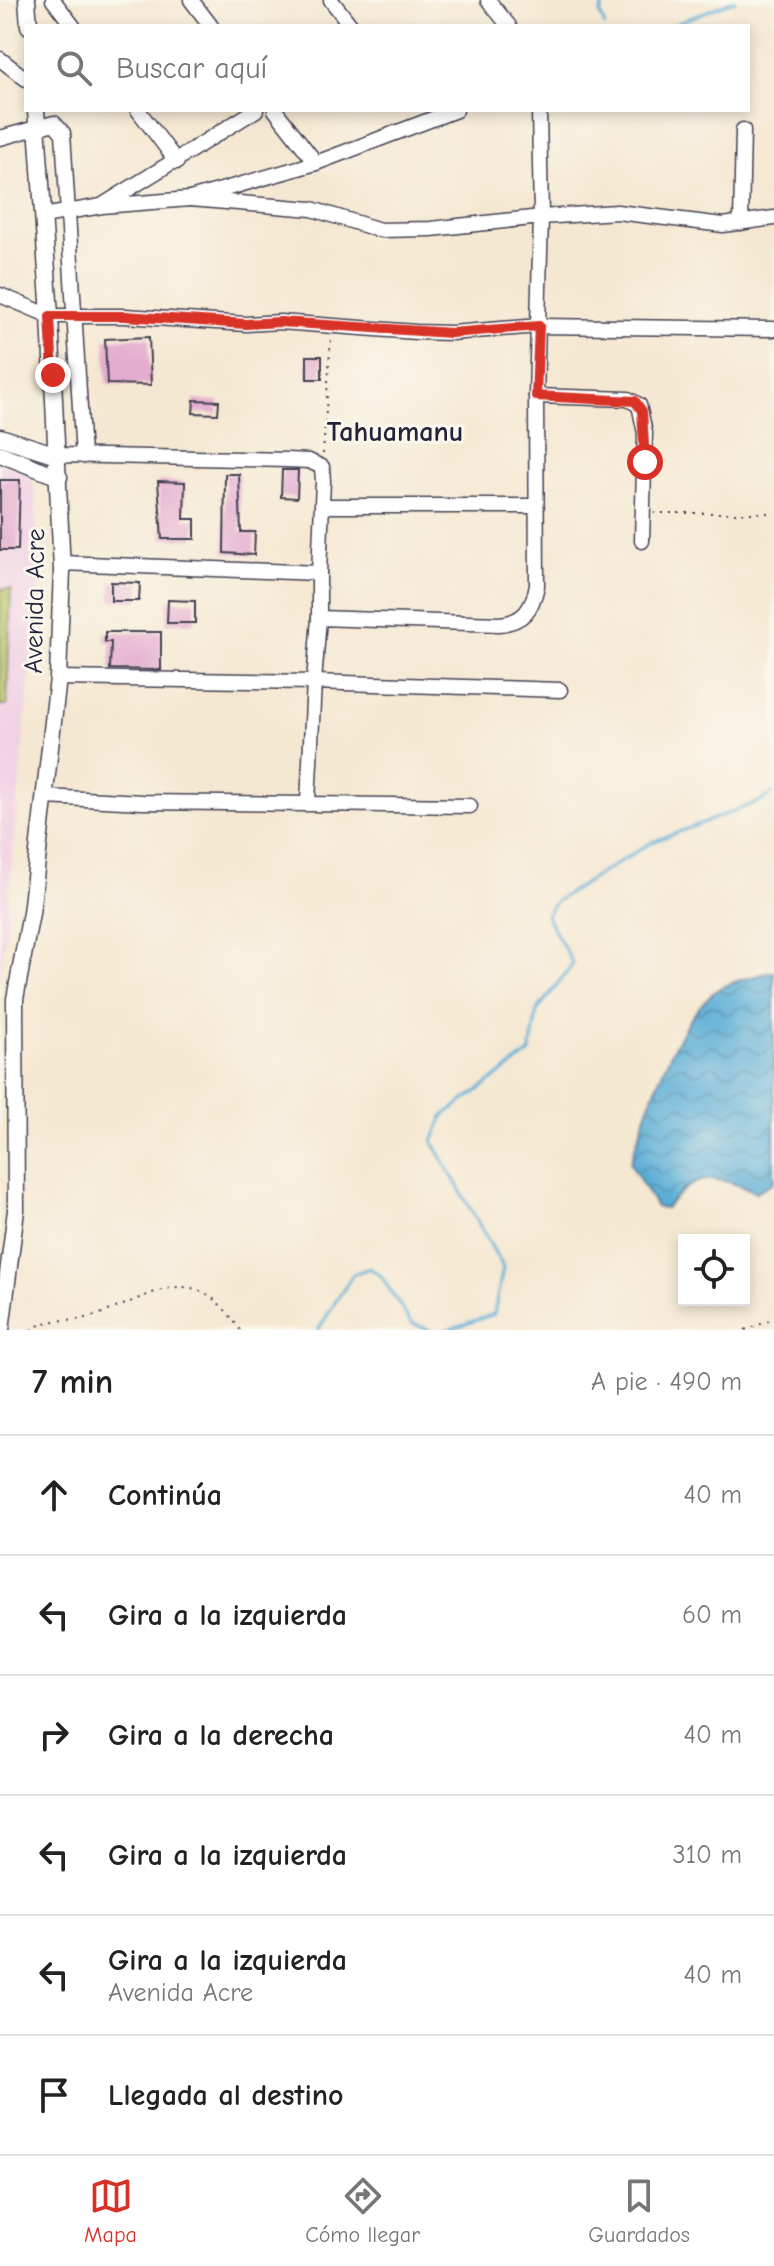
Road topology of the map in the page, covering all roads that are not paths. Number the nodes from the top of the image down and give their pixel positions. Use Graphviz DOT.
graph roads {
  1 [pos="27,0"];
  2 [pos="53,0"];
  3 [pos="191,0"];
  4 [pos="331,0"];
  5 [pos="488,0"];
  6 [pos="29,24"];
  7 [pos="71,24"];
  8 [pos="209,24"];
  9 [pos="349,24"];
  10 [pos="507,24"];
  11 [pos="0,59"];
  12 [pos="24,77"];
  13 [pos="140,112"];
  14 [pos="253,112"];
  15 [pos="277,112"];
  16 [pos="444,112"];
  17 [pos="539,112"];
  18 [pos="421,116"];
  19 [pos="36,118"];
  20 [pos="743,130"];
  21 [pos="0,138"];
  22 [pos="177,162"];
  23 [pos="316,163"];
  24 [pos="190,199"];
  25 [pos="102,206"];
  26 [pos="68,212"];
  27 [pos="43,216"];
  28 [pos="541,217"];
  29 [pos="774,218"];
  30 [pos="741,223"];
  31 [pos="0,295"];
  32 [pos="75,315"];
  33 [pos="50,316"];
  34 [pos="539,326"];
  35 [pos="774,329"];
  36 [pos="536,396"];
  37 [pos="0,437"];
  38 [pos="0,454"];
  39 [pos="57,455"];
  40 [pos="83,456"];
  41 [pos="59,477"];
  42 [pos="323,506"];
  43 [pos="536,506"];
  44 [pos="642,541"];
  45 [pos="62,563"];
  46 [pos="319,573"];
  47 [pos="319,618"];
  48 [pos="58,678"];
  49 [pos="314,682"];
  50 [pos="560,690"];
  51 [pos="45,797"];
  52 [pos="308,802"];
  53 [pos="470,806"];
  54 [pos="1,1330"];
  1 -- 6 [label="main road"];
  2 -- 7 [label="street"];
  3 -- 8 [label="street"];
  4 -- 9 [label="street"];
  5 -- 10 [label="street"];
  11 -- 12 [label="street"];
  13 -- 22 [label="street"];
  14 -- 22 [label="street"];
  15 -- 23 [label="street"];
  16 -- 18 [label="street"];
  17 -- 28 [label="street"];
  18 -- 23 [label="street"];
  19 -- 21 [label="street"];
  19 -- 26 [label="street"];
  19 -- 27 [label="main road, Avenida Acre"];
  20 -- 30 [label="street"];
  22 -- 25 [label="street"];
  23 -- 24 [label="street"];
  24 -- 25 [label="street"];
  24 -- 28 [label="street"];
  25 -- 26 [label="street"];
  26 -- 27 [label="street"];
  26 -- 32 [label="street"];
  27 -- 33 [label="main road, Avenida Acre"];
  28 -- 30 [label="street"];
  28 -- 34 [label="street"];
  29 -- 30 [label="street"];
  31 -- 33 [label="street"];
  32 -- 33 [label="street"];
  32 -- 34 [label="street"];
  32 -- 40 [label="street"];
  33 -- 39 [label="main road, Avenida Acre"];
  34 -- 35 [label="street"];
  34 -- 36 [label="street"];
  36 -- 43 [label="street"];
  36 -- 44 [label="street"];
  37 -- 39 [label="main road"];
  38 -- 41 [label="main road"];
  39 -- 40 [label="street"];
  39 -- 41 [label="main road, Avenida Acre"];
  40 -- 42 [label="street"];
  41 -- 45 [label="main road, Avenida Acre"];
  42 -- 43 [label="street"];
  42 -- 46 [label="street"];
  43 -- 47 [label="street"];
  45 -- 46 [label="street"];
  45 -- 48 [label="main road, Avenida Acre"];
  46 -- 47 [label="street"];
  47 -- 49 [label="street"];
  48 -- 49 [label="street"];
  48 -- 51 [label="main road, Avenida Acre"];
  49 -- 50 [label="street"];
  49 -- 52 [label="street"];
  51 -- 52 [label="street"];
  51 -- 54 [label="main road, Avenida Acre"];
  52 -- 53 [label="street"];
}
